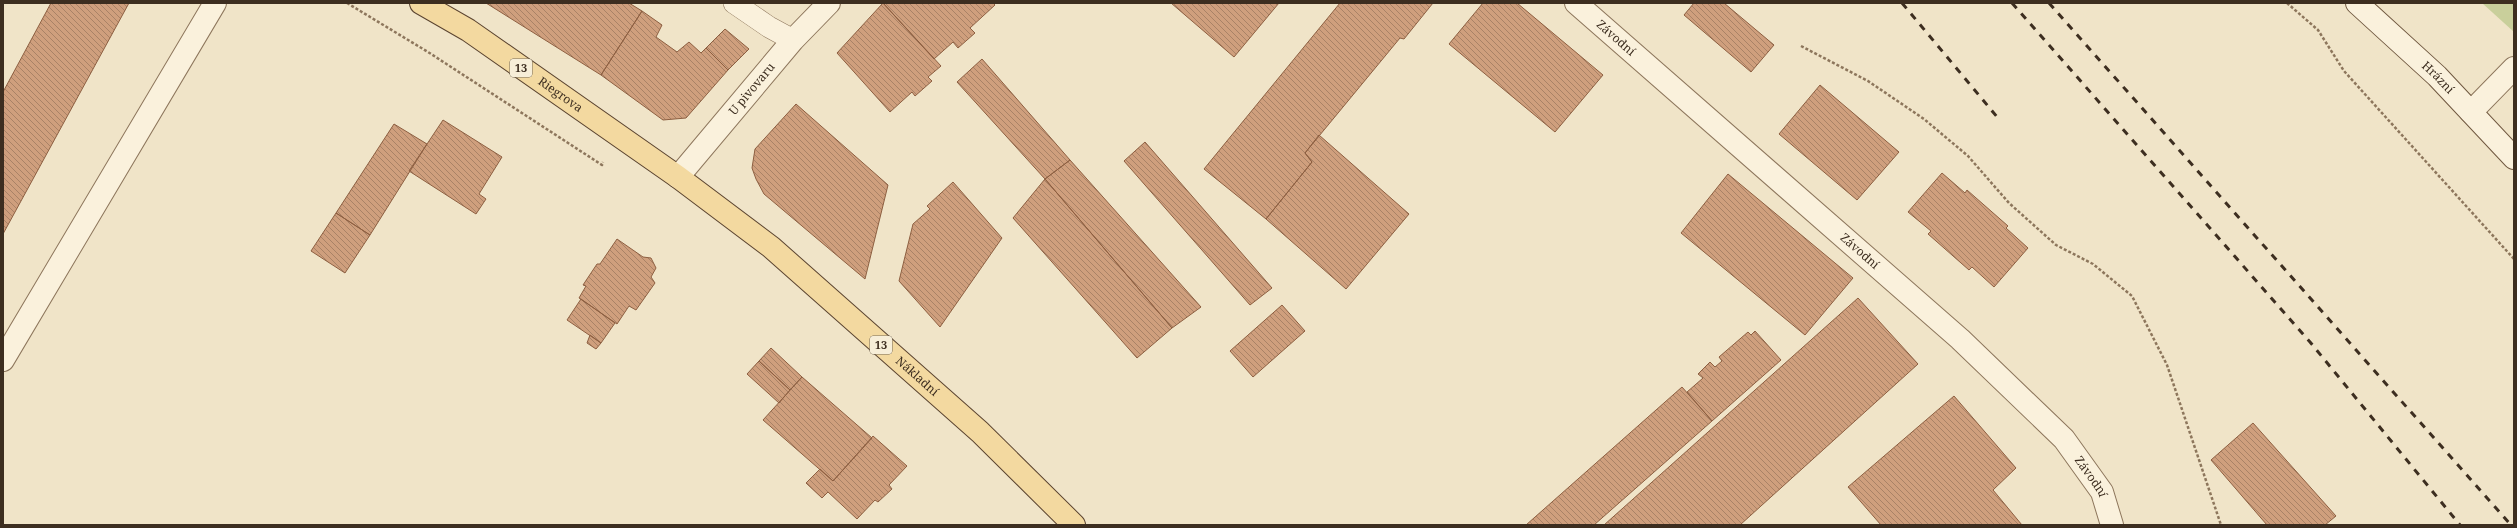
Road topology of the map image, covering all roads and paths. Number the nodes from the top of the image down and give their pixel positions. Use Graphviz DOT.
graph roads {
  1 [pos="215,3"];
  2 [pos="347,3"];
  3 [pos="421,3"];
  4 [pos="734,3"];
  5 [pos="829,3"];
  6 [pos="1576,3"];
  7 [pos="2287,3"];
  8 [pos="2357,3"];
  9 [pos="793,40"];
  10 [pos="1801,46"];
  11 [pos="2514,68"];
  12 [pos="2472,112"];
  13 [pos="619,136"];
  14 [pos="2514,158"];
  15 [pos="678,177"];
  16 [pos="2514,259"];
  17 [pos="3,360"];
  18 [pos="1074,525"];
  19 [pos="2112,525"];
  20 [pos="2221,525"];
  1 -- 17 [label="street"];
  2 -- 13 [label="path"];
  3 -- 13 [label="main road, Riegrova / 13"];
  4 -- 9 [label="lane"];
  5 -- 9 [label="street, U pivovaru"];
  6 -- 19 [label="street, Závodní"];
  7 -- 16 [label="path"];
  8 -- 12 [label="street, Hrázní"];
  9 -- 15 [label="street, U pivovaru"];
  10 -- 20 [label="path"];
  11 -- 12 [label="street"];
  12 -- 14 [label="street, Hrázní"];
  13 -- 15 [label="main road, Riegrova / 13"];
  15 -- 18 [label="main road, Nákladní / 13"];
}
